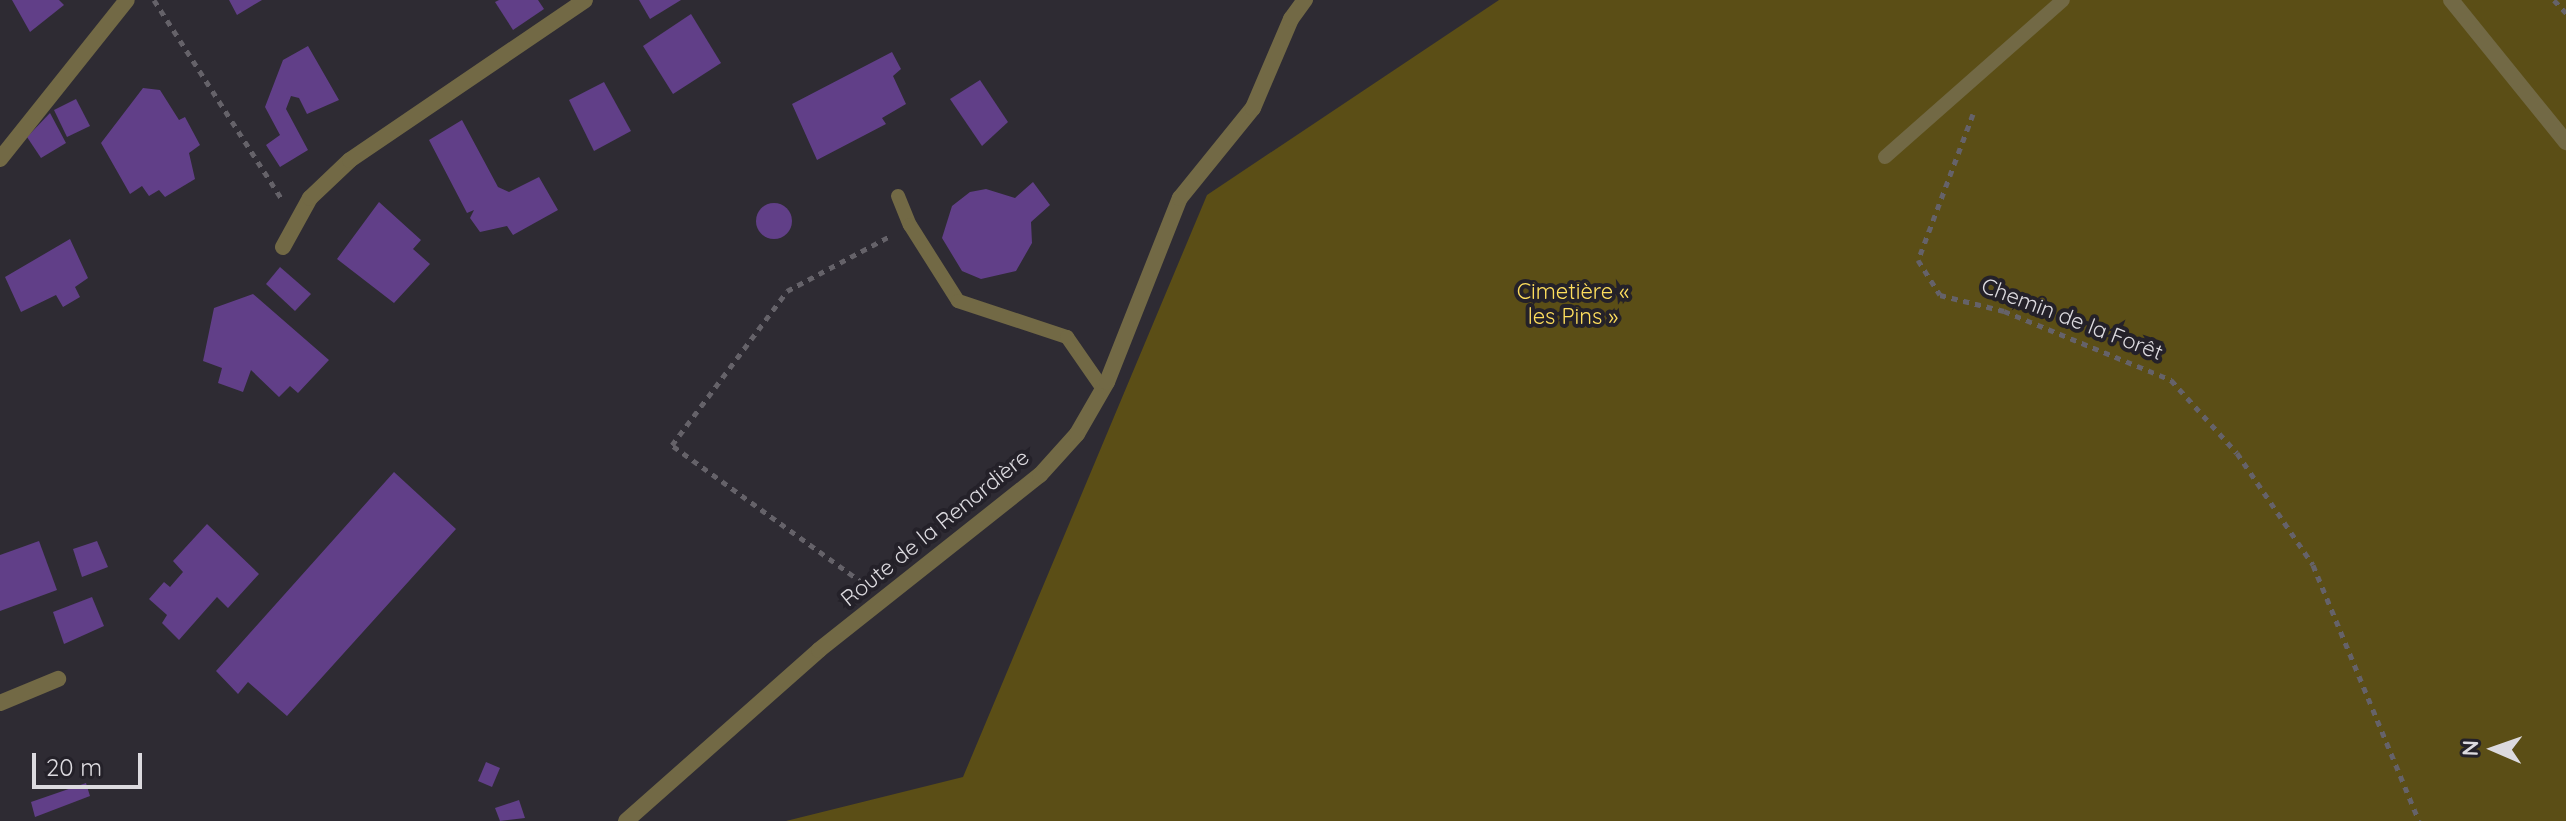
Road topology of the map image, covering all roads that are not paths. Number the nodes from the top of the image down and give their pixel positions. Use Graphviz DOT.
graph roads {
  1 [pos="127,0"];
  2 [pos="585,0"];
  3 [pos="1305,0"];
  4 [pos="2063,0"];
  5 [pos="2451,0"];
  6 [pos="2566,142"];
  7 [pos="1885,157"];
  8 [pos="0,159"];
  9 [pos="898,196"];
  10 [pos="283,247"];
  11 [pos="1103,389"];
  12 [pos="58,679"];
  13 [pos="0,703"];
  14 [pos="626,821"];
  1 -- 8 [label="street"];
  2 -- 10 [label="street"];
  3 -- 11 [label="street, Route de la Renardière"];
  4 -- 7 [label="lane"];
  5 -- 6 [label="street"];
  9 -- 11 [label="lane"];
  11 -- 14 [label="street, Route de la Renardière"];
  12 -- 13 [label="street"];
}
